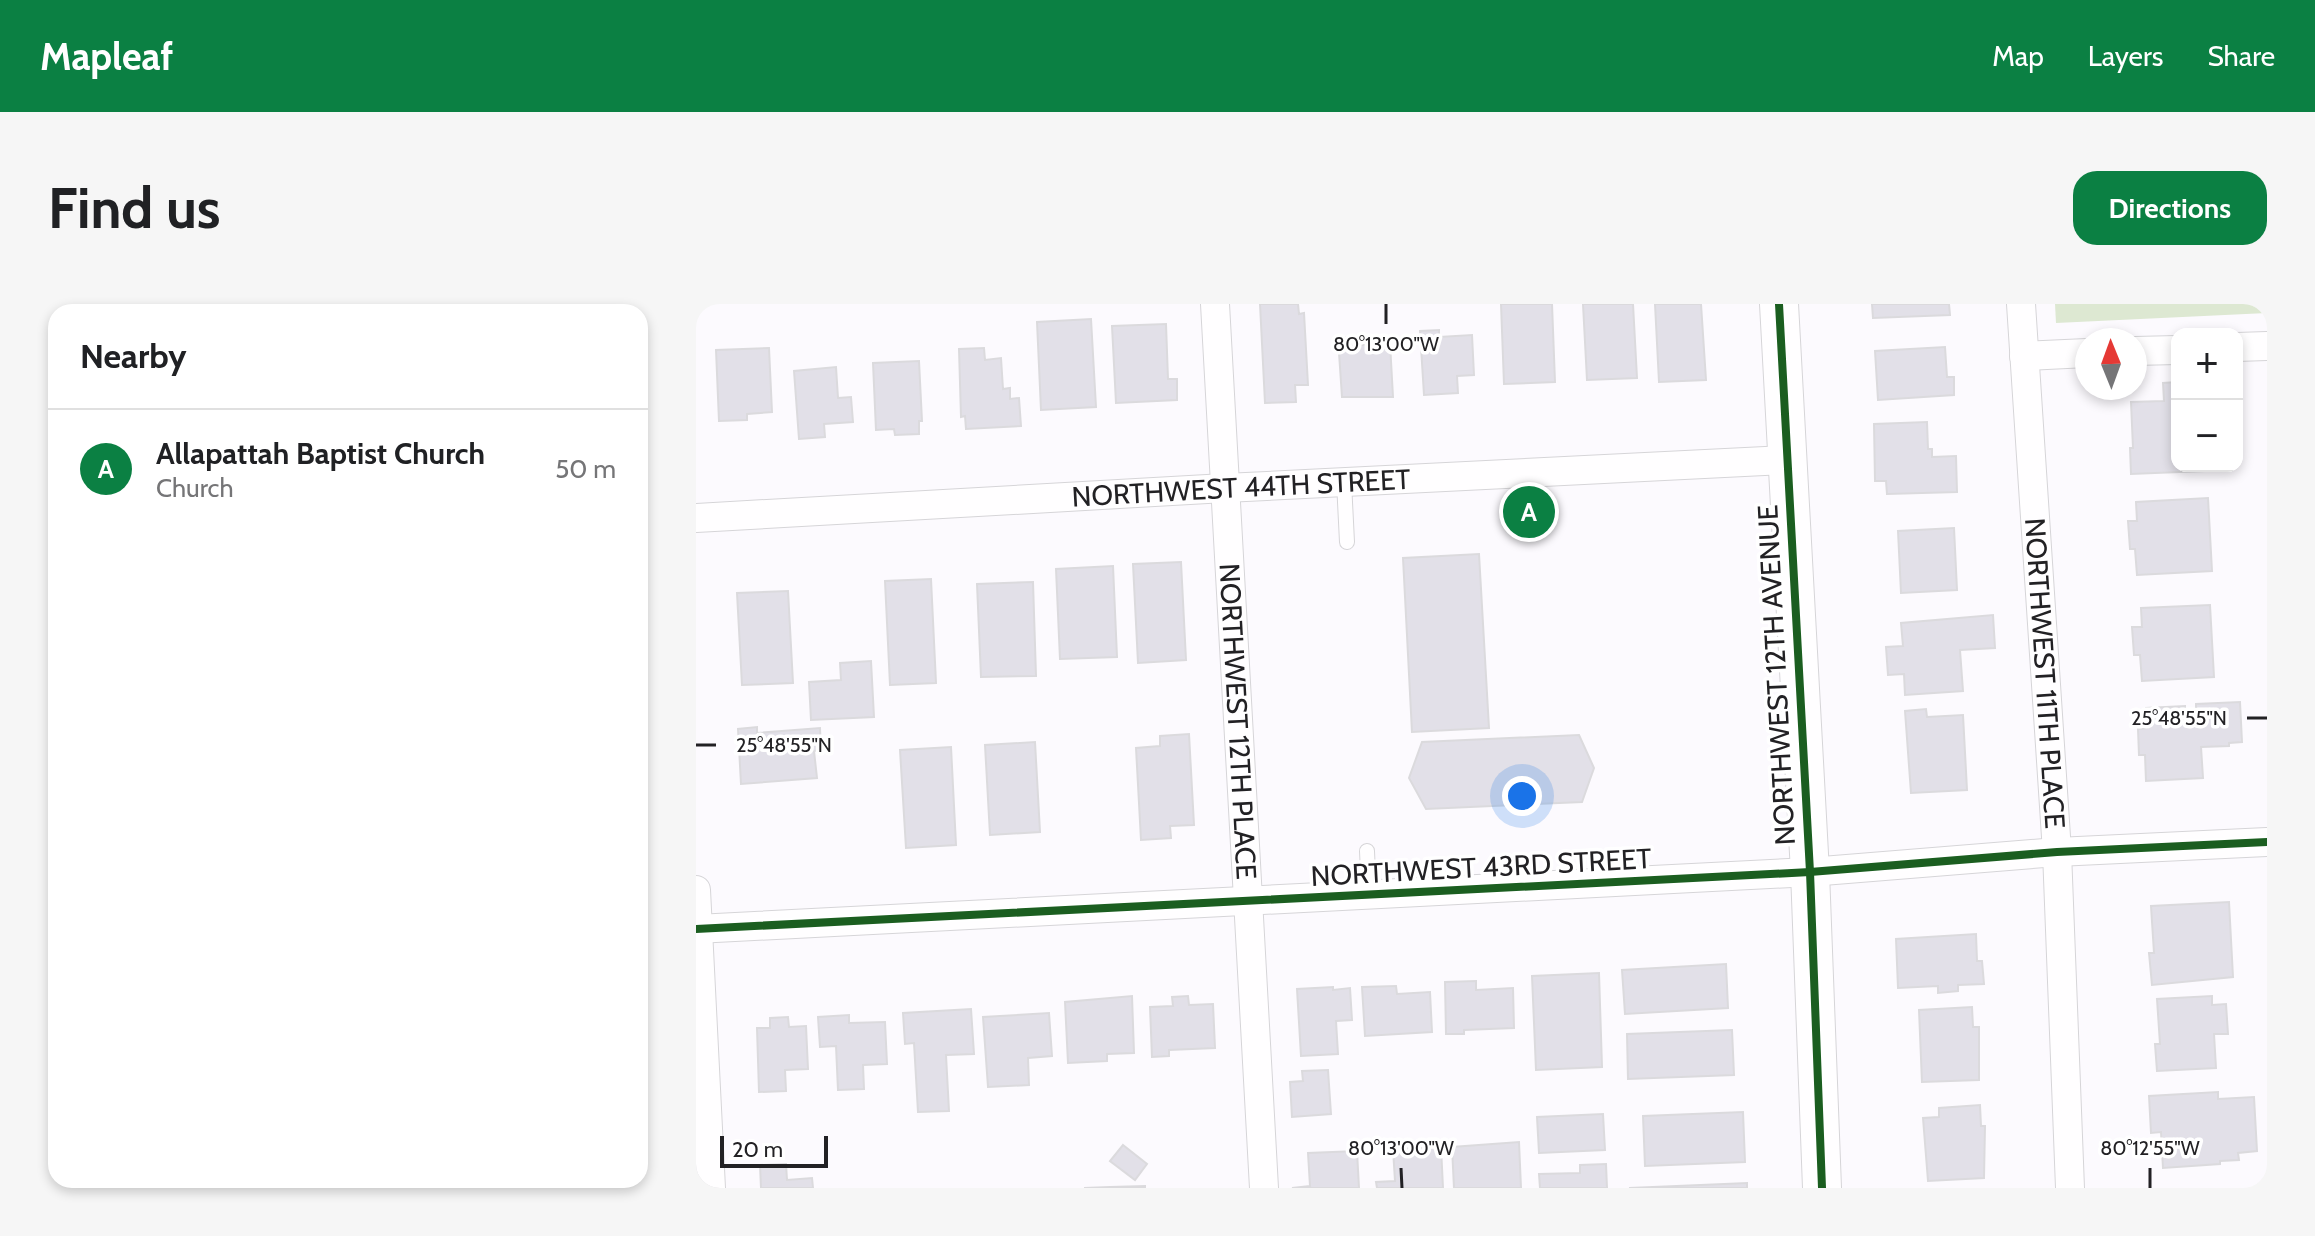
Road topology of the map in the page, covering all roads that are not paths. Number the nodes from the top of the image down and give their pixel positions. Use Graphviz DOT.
graph roads {
  1 [pos="1215,304"];
  2 [pos="1779,304"];
  3 [pos="2021,304"];
  4 [pos="2267,346"];
  5 [pos="2243,347"];
  6 [pos="2171,350"];
  7 [pos="2147,351"];
  8 [pos="2075,354"];
  9 [pos="2024,356"];
  10 [pos="1786,460"];
  11 [pos="1344,482"];
  12 [pos="1225,488"];
  13 [pos="696,518"];
  14 [pos="1347,542"];
  15 [pos="2267,842"];
  16 [pos="1367,851"];
  17 [pos="2057,852"];
  18 [pos="1810,872"];
  19 [pos="696,890"];
  20 [pos="1369,895"];
  21 [pos="1248,901"];
  22 [pos="697,929"];
  23 [pos="711,1188"];
  24 [pos="1264,1188"];
  25 [pos="1822,1188"];
  26 [pos="2070,1188"];
  1 -- 12 [label="street, NORTHWEST 12TH PLACE"];
  2 -- 10 [label="main road, NORTHWEST 12TH AVENUE"];
  3 -- 9 [label="street, NORTHWEST 11TH PLACE"];
  4 -- 5 [label="street"];
  6 -- 7 [label="street"];
  8 -- 9 [label="street"];
  9 -- 17 [label="street, NORTHWEST 11TH PLACE"];
  10 -- 11 [label="street, NORTHWEST 44TH STREET"];
  10 -- 18 [label="main road, NORTHWEST 12TH AVENUE"];
  11 -- 12 [label="street, NORTHWEST 44TH STREET"];
  11 -- 14 [label="lane"];
  12 -- 13 [label="street, NORTHWEST 44TH STREET"];
  12 -- 21 [label="street, NORTHWEST 12TH PLACE"];
  15 -- 17 [label="street, NORTHWEST 43RD STREET"];
  16 -- 20 [label="lane"];
  17 -- 18 [label="street, NORTHWEST 43RD STREET"];
  17 -- 26 [label="street, NORTHWEST 11TH PLACE"];
  18 -- 20 [label="street, NORTHWEST 43RD STREET"];
  18 -- 25 [label="main road, NORTHWEST 12TH AVENUE"];
  19 -- 22 [label="street"];
  20 -- 21 [label="street, NORTHWEST 43RD STREET"];
  21 -- 22 [label="street, NORTHWEST 43RD STREET"];
  21 -- 24 [label="street, NORTHWEST 12TH PLACE"];
  22 -- 23 [label="street"];
}
